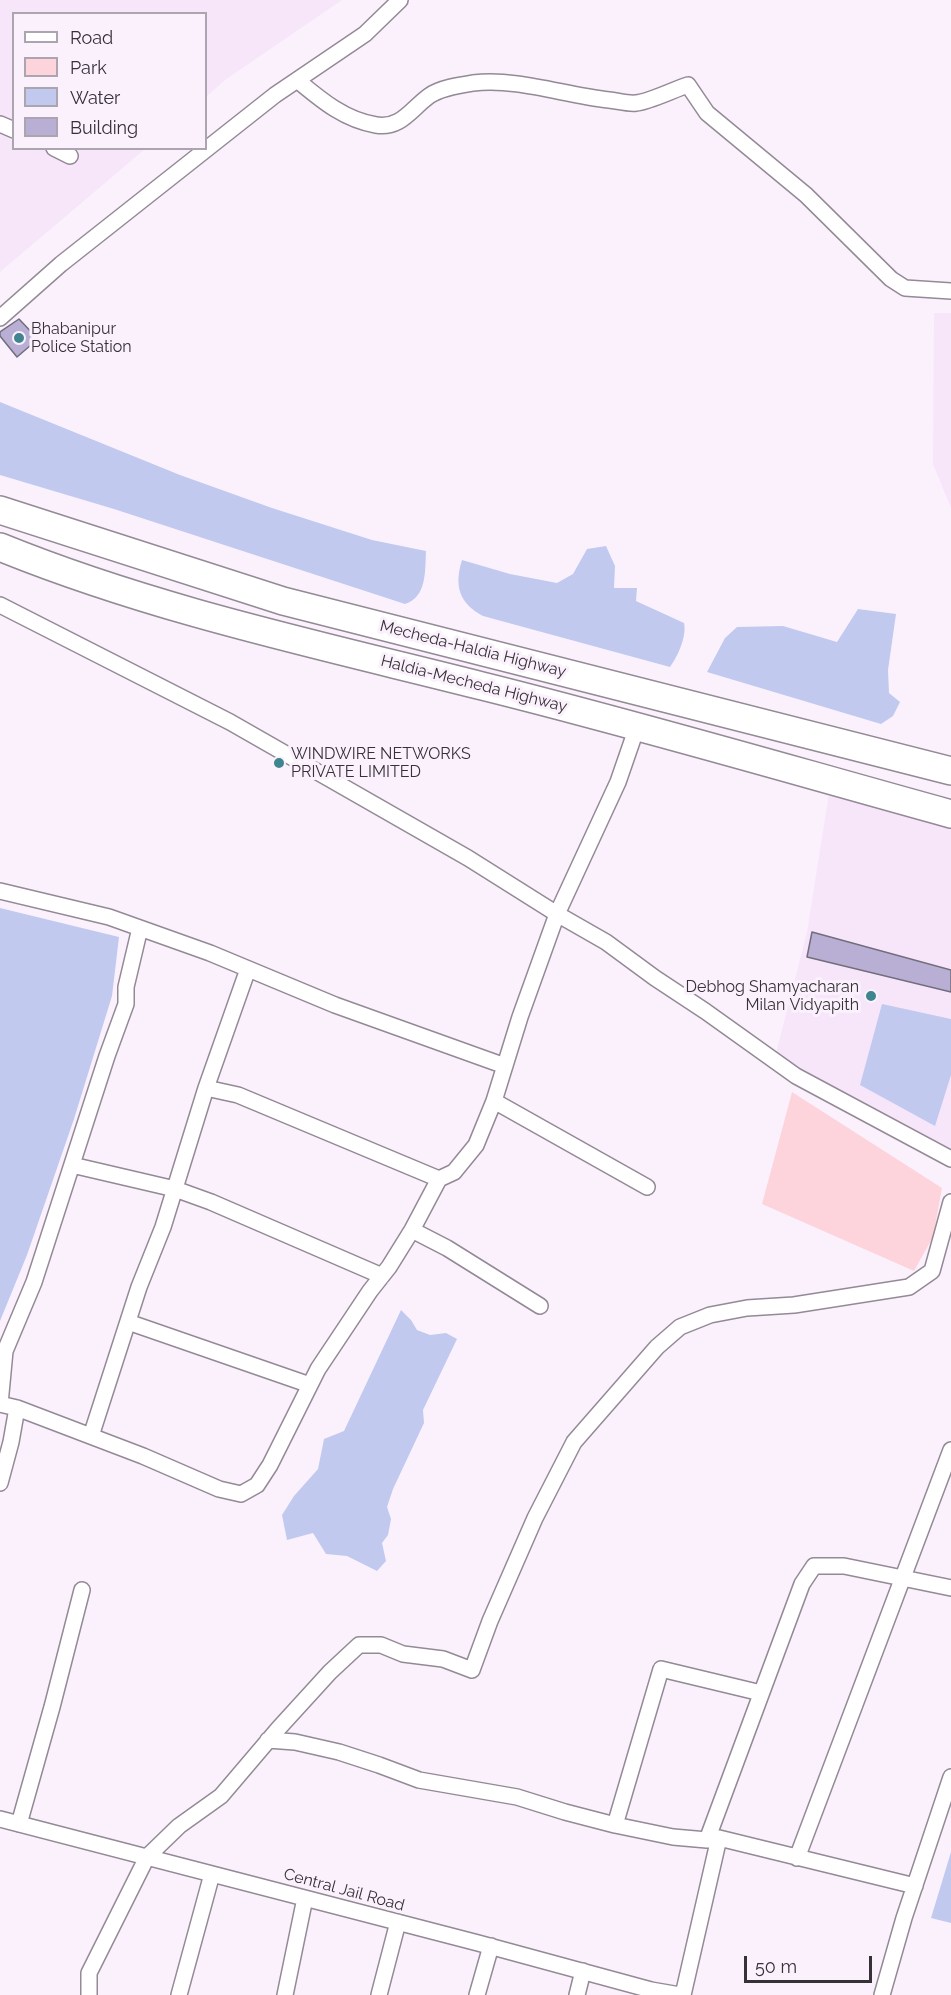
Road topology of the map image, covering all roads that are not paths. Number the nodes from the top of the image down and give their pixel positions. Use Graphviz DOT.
graph roads {
  1 [pos="400,0"];
  2 [pos="297,80"];
  3 [pos="207,149"];
  4 [pos="58,150"];
  5 [pos="206,150"];
  6 [pos="70,156"];
  7 [pos="951,291"];
  8 [pos="0,318"];
  9 [pos="0,510"];
  10 [pos="0,547"];
  11 [pos="0,605"];
  12 [pos="637,727"];
  13 [pos="951,771"];
  14 [pos="951,814"];
  15 [pos="0,891"];
  16 [pos="557,914"];
  17 [pos="140,928"];
  18 [pos="248,969"];
  19 [pos="505,1066"];
  20 [pos="206,1088"];
  21 [pos="494,1101"];
  22 [pos="951,1159"];
  23 [pos="72,1165"];
  24 [pos="439,1179"];
  25 [pos="647,1187"];
  26 [pos="175,1190"];
  27 [pos="951,1202"];
  28 [pos="412,1230"];
  29 [pos="382,1276"];
  30 [pos="540,1306"];
  31 [pos="128,1322"];
  32 [pos="310,1385"];
  33 [pos="0,1404"];
  34 [pos="17,1408"];
  35 [pos="91,1436"];
  36 [pos="951,1450"];
  37 [pos="0,1483"];
  38 [pos="904,1579"];
  39 [pos="951,1588"];
  40 [pos="82,1590"];
  41 [pos="762,1692"];
  42 [pos="268,1740"];
  43 [pos="951,1777"];
  44 [pos="0,1818"];
  45 [pos="19,1824"];
  46 [pos="615,1825"];
  47 [pos="713,1839"];
  48 [pos="147,1857"];
  49 [pos="797,1858"];
  50 [pos="212,1874"];
  51 [pos="915,1887"];
  52 [pos="305,1898"];
  53 [pos="398,1922"];
  54 [pos="491,1946"];
  55 [pos="583,1971"];
  56 [pos="89,1995"];
  57 [pos="179,1995"];
  58 [pos="285,1995"];
  59 [pos="379,1995"];
  60 [pos="477,1995"];
  61 [pos="577,1995"];
  62 [pos="681,1995"];
  63 [pos="882,1995"];
  1 -- 2 [label="street"];
  2 -- 3 [label="street"];
  2 -- 7 [label="street"];
  4 -- 6 [label="street"];
  5 -- 8 [label="street"];
  9 -- 13 [label="highway, Mecheda-Haldia Highway"];
  10 -- 12 [label="highway, Haldia-Mecheda Highway"];
  11 -- 16 [label="street"];
  12 -- 14 [label="highway, Haldia-Mecheda Highway"];
  12 -- 16 [label="street"];
  15 -- 17 [label="street"];
  16 -- 19 [label="street"];
  16 -- 22 [label="street"];
  17 -- 18 [label="street"];
  17 -- 23 [label="street"];
  18 -- 19 [label="street"];
  18 -- 20 [label="street"];
  19 -- 21 [label="street"];
  20 -- 24 [label="street"];
  20 -- 26 [label="street"];
  21 -- 24 [label="street"];
  21 -- 25 [label="street"];
  23 -- 26 [label="street"];
  23 -- 33 [label="street"];
  24 -- 28 [label="street"];
  26 -- 29 [label="street"];
  26 -- 31 [label="street"];
  27 -- 42 [label="street"];
  28 -- 29 [label="street"];
  28 -- 30 [label="street"];
  29 -- 32 [label="street"];
  31 -- 32 [label="street"];
  31 -- 35 [label="street"];
  32 -- 35 [label="street"];
  33 -- 34 [label="street"];
  34 -- 35 [label="street"];
  34 -- 37 [label="street"];
  36 -- 38 [label="street"];
  38 -- 39 [label="street"];
  38 -- 41 [label="street"];
  38 -- 49 [label="street"];
  40 -- 45 [label="street"];
  41 -- 46 [label="street"];
  41 -- 47 [label="street"];
  42 -- 46 [label="street"];
  42 -- 48 [label="street"];
  43 -- 51 [label="street"];
  44 -- 45 [label="street, Central Jail Road"];
  45 -- 48 [label="street, Central Jail Road"];
  46 -- 47 [label="street"];
  47 -- 49 [label="street"];
  47 -- 62 [label="street"];
  48 -- 50 [label="street, Central Jail Road"];
  48 -- 56 [label="street"];
  49 -- 51 [label="street"];
  50 -- 52 [label="street, Central Jail Road"];
  50 -- 57 [label="street"];
  51 -- 63 [label="street"];
  52 -- 53 [label="street, Central Jail Road"];
  52 -- 58 [label="street"];
  53 -- 54 [label="street, Central Jail Road"];
  53 -- 59 [label="street"];
  54 -- 55 [label="street, Central Jail Road"];
  54 -- 60 [label="street"];
  55 -- 61 [label="street"];
  55 -- 62 [label="street, Central Jail Road"];
}
